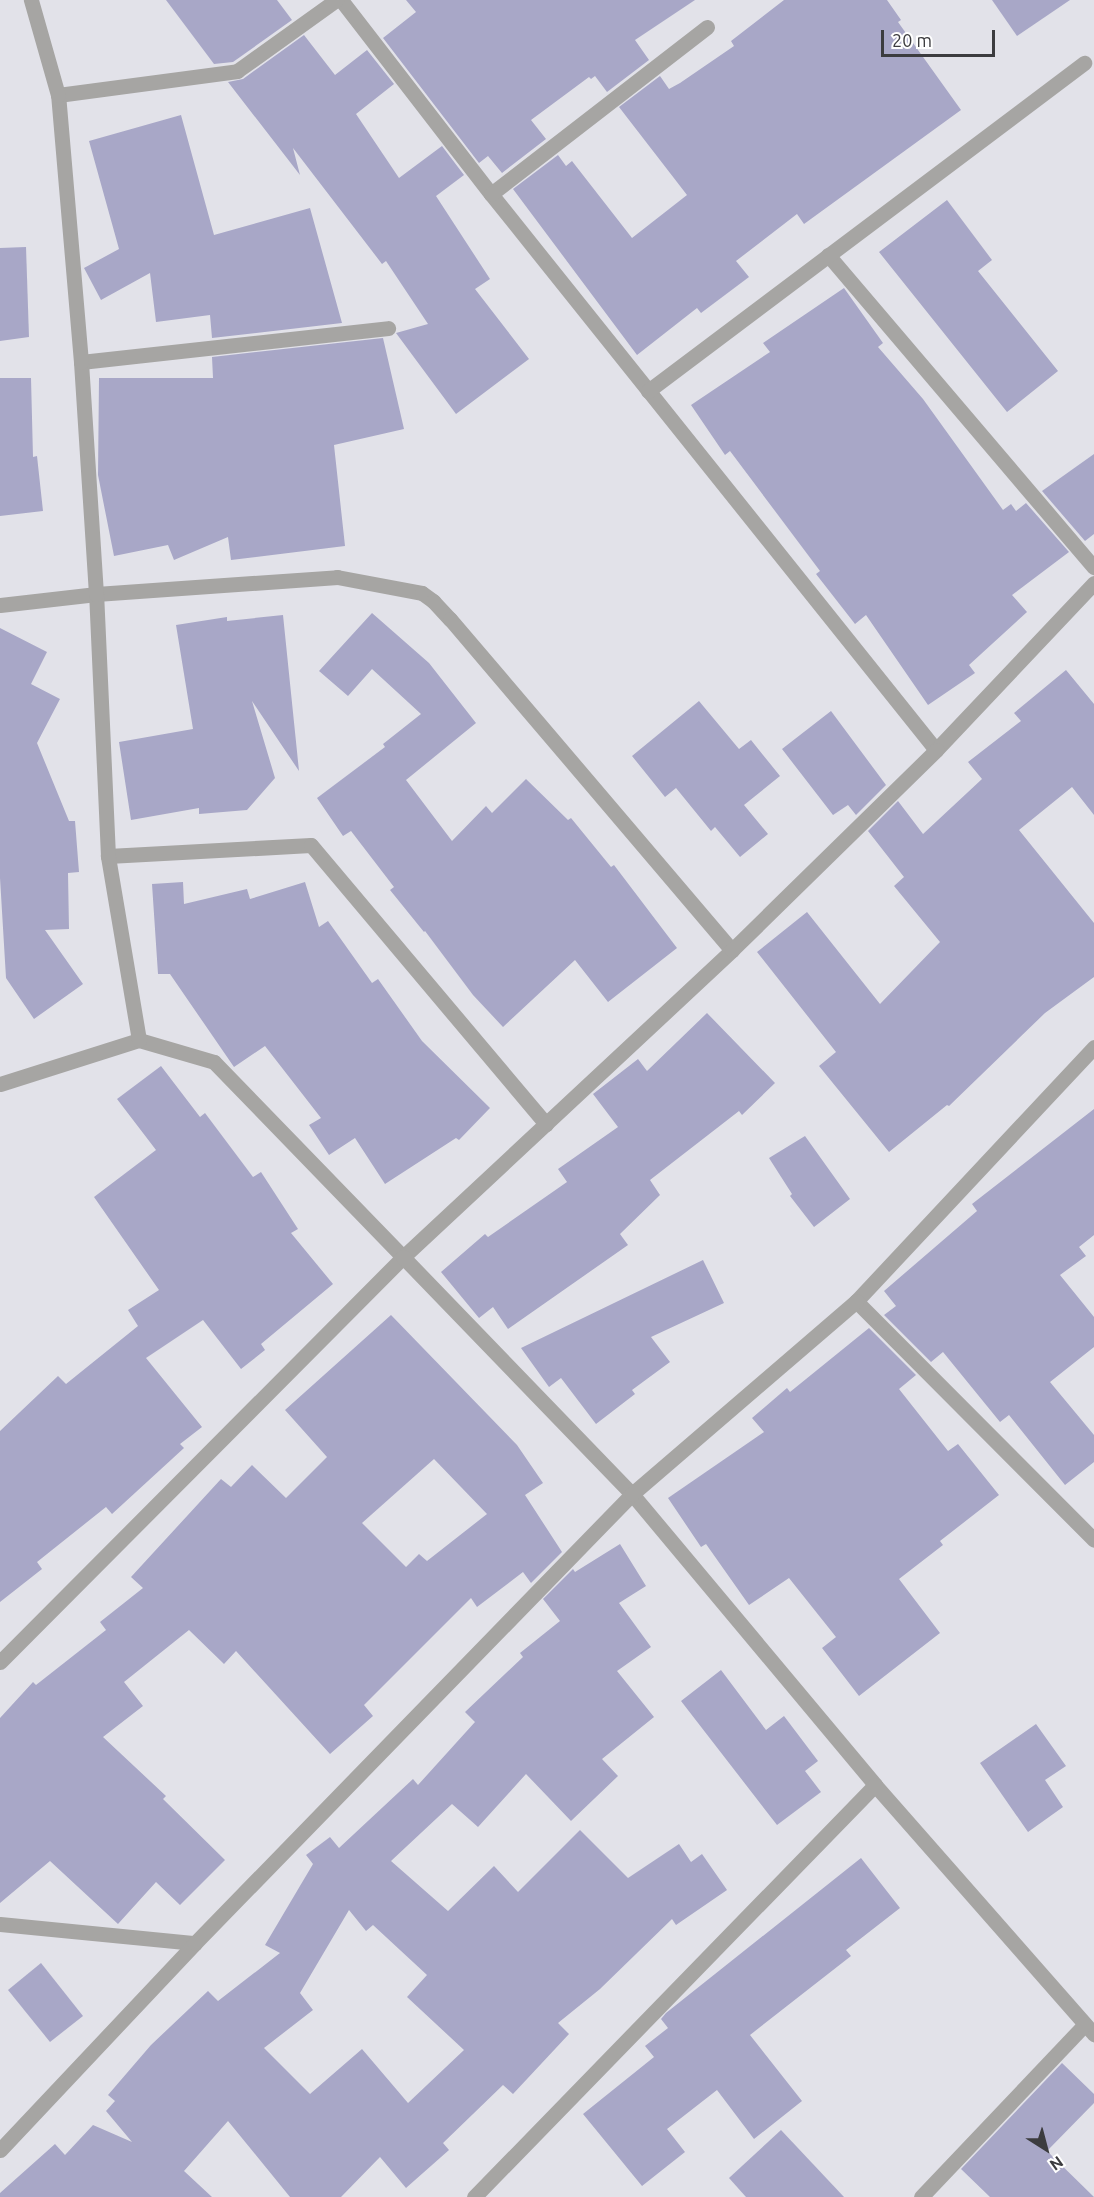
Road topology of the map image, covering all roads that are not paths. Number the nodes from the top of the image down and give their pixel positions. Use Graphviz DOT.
graph roads {
  1 [pos="32,0"];
  2 [pos="336,0"];
  3 [pos="341,0"];
  4 [pos="707,27"];
  5 [pos="1084,63"];
  6 [pos="58,95"];
  7 [pos="491,194"];
  8 [pos="828,255"];
  9 [pos="388,328"];
  10 [pos="81,362"];
  11 [pos="648,391"];
  12 [pos="1094,567"];
  13 [pos="1094,583"];
  14 [pos="96,594"];
  15 [pos="0,605"];
  16 [pos="936,750"];
  17 [pos="108,856"];
  18 [pos="732,950"];
  19 [pos="140,1040"];
  20 [pos="1094,1047"];
  21 [pos="0,1084"];
  22 [pos="546,1124"];
  23 [pos="403,1257"];
  24 [pos="856,1300"];
  25 [pos="632,1494"];
  26 [pos="1094,1540"];
  27 [pos="0,1662"];
  28 [pos="875,1785"];
  29 [pos="0,1924"];
  30 [pos="195,1943"];
  31 [pos="1089,2029"];
  32 [pos="0,2150"];
  33 [pos="474,2197"];
  34 [pos="921,2197"];
  1 -- 6 [label="street"];
  2 -- 6 [label="street"];
  3 -- 7 [label="street"];
  4 -- 7 [label="street"];
  5 -- 8 [label="street"];
  6 -- 10 [label="street"];
  7 -- 11 [label="street"];
  8 -- 11 [label="street"];
  8 -- 12 [label="street"];
  9 -- 10 [label="street"];
  10 -- 14 [label="street"];
  11 -- 16 [label="street"];
  13 -- 16 [label="street"];
  14 -- 15 [label="street"];
  14 -- 17 [label="street"];
  14 -- 18 [label="street"];
  16 -- 18 [label="street"];
  17 -- 19 [label="street"];
  17 -- 22 [label="street"];
  18 -- 22 [label="street"];
  19 -- 21 [label="street"];
  19 -- 23 [label="street"];
  20 -- 24 [label="street"];
  22 -- 23 [label="street"];
  23 -- 25 [label="street"];
  23 -- 27 [label="street"];
  24 -- 25 [label="street"];
  24 -- 26 [label="street"];
  25 -- 28 [label="street"];
  25 -- 30 [label="street"];
  28 -- 31 [label="street"];
  28 -- 33 [label="street"];
  29 -- 30 [label="street"];
  30 -- 32 [label="street"];
  31 -- 34 [label="street"];
}
